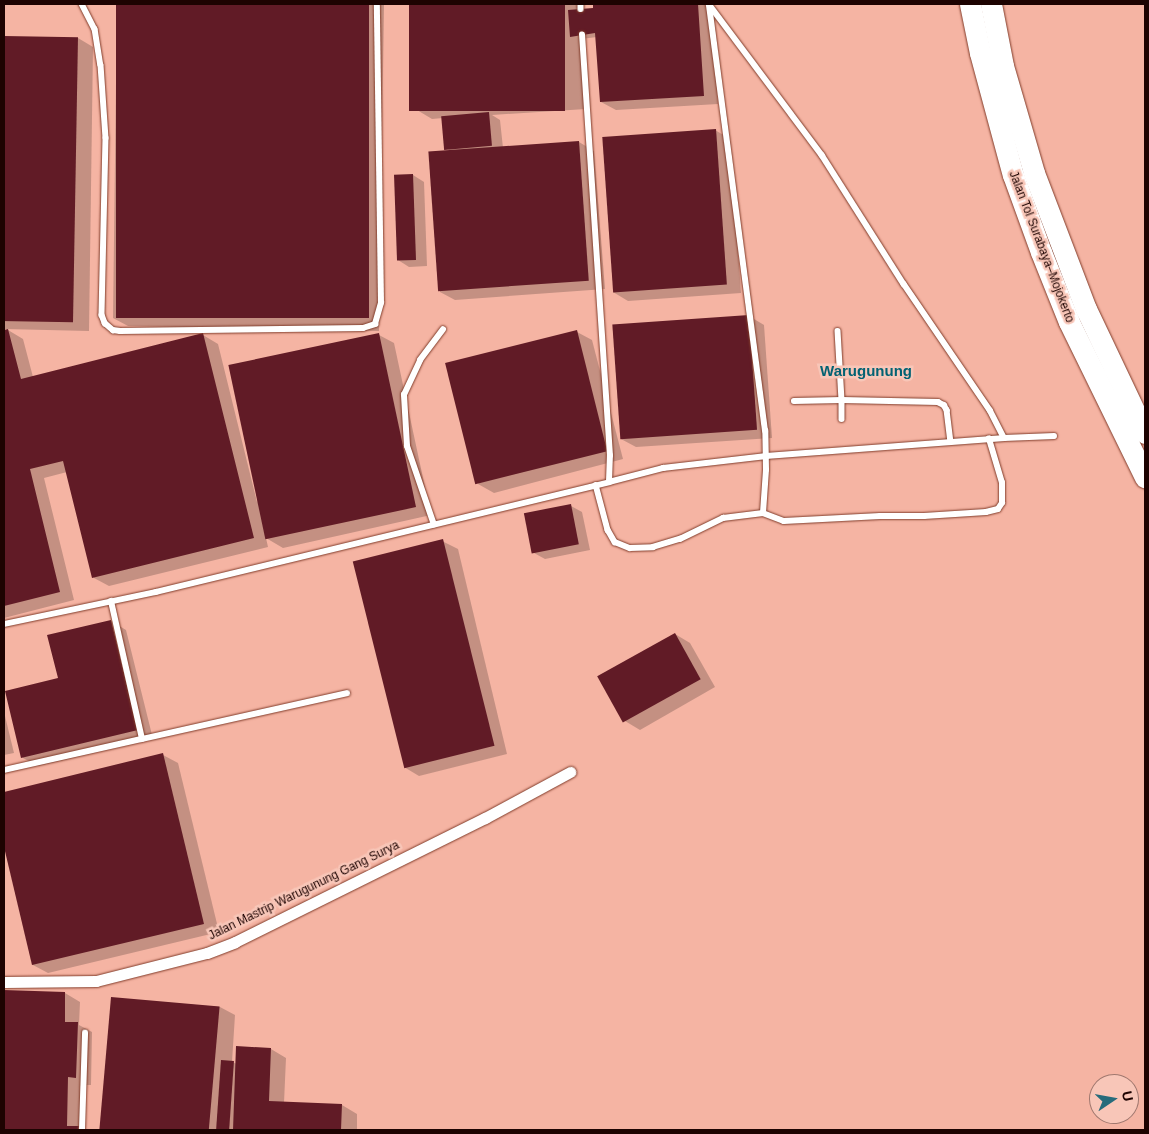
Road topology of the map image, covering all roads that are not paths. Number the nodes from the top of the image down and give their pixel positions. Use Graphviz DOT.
graph roads {
  1 [pos="82,4"];
  2 [pos="377,4"];
  3 [pos="709,4"];
  4 [pos="970,4"];
  5 [pos="991,4"];
  6 [pos="582,35"];
  7 [pos="443,330"];
  8 [pos="838,331"];
  9 [pos="794,400"];
  10 [pos="842,400"];
  11 [pos="842,419"];
  12 [pos="1145,433"];
  13 [pos="1054,436"];
  14 [pos="1004,438"];
  15 [pos="989,439"];
  16 [pos="950,442"];
  17 [pos="766,456"];
  18 [pos="1145,477"];
  19 [pos="608,482"];
  20 [pos="596,485"];
  21 [pos="763,513"];
  22 [pos="434,525"];
  23 [pos="112,601"];
  24 [pos="4,624"];
  25 [pos="347,694"];
  26 [pos="142,739"];
  27 [pos="4,770"];
  28 [pos="570,772"];
  29 [pos="4,982"];
  30 [pos="85,1033"];
  31 [pos="82,1130"];
  1 -- 2 [label="lane"];
  3 -- 14 [label="lane"];
  3 -- 17 [label="lane"];
  4 -- 18 [label="highway, Jalan Tol Surabaya–Mojokerto"];
  5 -- 12 [label="highway, Jalan Tol Surabaya–Mojokerto"];
  6 -- 19 [label="lane"];
  7 -- 22 [label="lane"];
  8 -- 10 [label="lane"];
  9 -- 10 [label="lane"];
  10 -- 11 [label="lane"];
  10 -- 16 [label="lane"];
  13 -- 14 [label="lane"];
  14 -- 15 [label="lane"];
  15 -- 16 [label="lane"];
  15 -- 21 [label="lane"];
  16 -- 17 [label="lane"];
  17 -- 19 [label="lane"];
  17 -- 21 [label="lane"];
  19 -- 20 [label="lane"];
  20 -- 21 [label="lane"];
  20 -- 22 [label="lane"];
  22 -- 23 [label="lane"];
  23 -- 24 [label="lane"];
  23 -- 26 [label="lane"];
  25 -- 26 [label="lane"];
  26 -- 27 [label="lane"];
  28 -- 29 [label="street, Jalan Mastrip Warugunung Gang Surya"];
  30 -- 31 [label="lane"];
}
